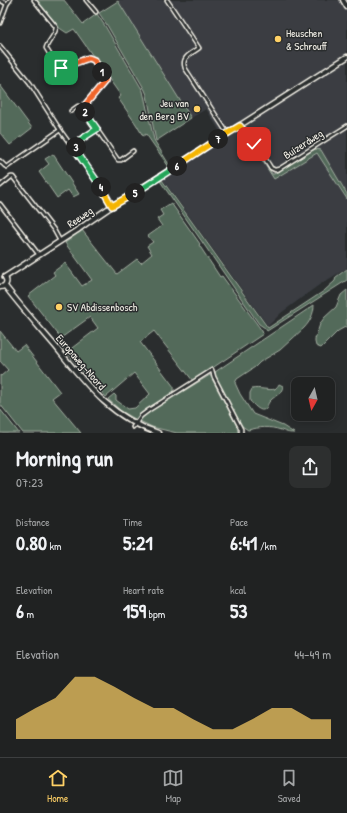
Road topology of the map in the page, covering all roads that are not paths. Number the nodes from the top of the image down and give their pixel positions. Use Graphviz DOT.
graph roads {
  1 [pos="0,0"];
  2 [pos="10,0"];
  3 [pos="34,0"];
  4 [pos="168,0"];
  5 [pos="342,0"];
  6 [pos="88,1"];
  7 [pos="7,4"];
  8 [pos="347,7"];
  9 [pos="96,12"];
  10 [pos="0,23"];
  11 [pos="0,46"];
  12 [pos="347,57"];
  13 [pos="61,68"];
  14 [pos="50,80"];
  15 [pos="84,108"];
  16 [pos="71,111"];
  17 [pos="240,126"];
  18 [pos="347,126"];
  19 [pos="97,129"];
  20 [pos="60,130"];
  21 [pos="228,134"];
  22 [pos="74,148"];
  23 [pos="134,151"];
  24 [pos="0,160"];
  25 [pos="0,186"];
  26 [pos="0,204"];
  27 [pos="112,206"];
  28 [pos="60,241"];
  29 [pos="39,255"];
  30 [pos="0,275"];
  31 [pos="5,277"];
  32 [pos="2,287"];
  33 [pos="134,426"];
  34 [pos="158,433"];
  35 [pos="241,433"];
  1 -- 7 [label="street"];
  2 -- 7 [label="street"];
  3 -- 13 [label="street"];
  4 -- 21 [label="street"];
  5 -- 8 [label="street"];
  6 -- 9 [label="street"];
  7 -- 10 [label="street"];
  11 -- 20 [label="street"];
  12 -- 17 [label="street, Reeweg"];
  13 -- 14 [label="street"];
  13 -- 15 [label="street"];
  15 -- 16 [label="street"];
  15 -- 19 [label="street"];
  17 -- 18 [label="street, Buizerdweg"];
  17 -- 21 [label="street, Reeweg"];
  19 -- 22 [label="street"];
  19 -- 23 [label="street"];
  20 -- 22 [label="street"];
  20 -- 24 [label="street"];
  21 -- 27 [label="street, Reeweg"];
  22 -- 27 [label="street"];
  25 -- 28 [label="street"];
  26 -- 29 [label="street"];
  27 -- 28 [label="street, Reeweg"];
  28 -- 29 [label="street, Reeweg"];
  29 -- 31 [label="street, Reeweg"];
  30 -- 31 [label="street"];
  31 -- 32 [label="street"];
  32 -- 33 [label="street, Europaweg-Noord"];
  33 -- 34 [label="street, Europaweg-Noord"];
  33 -- 35 [label="street"];
}
